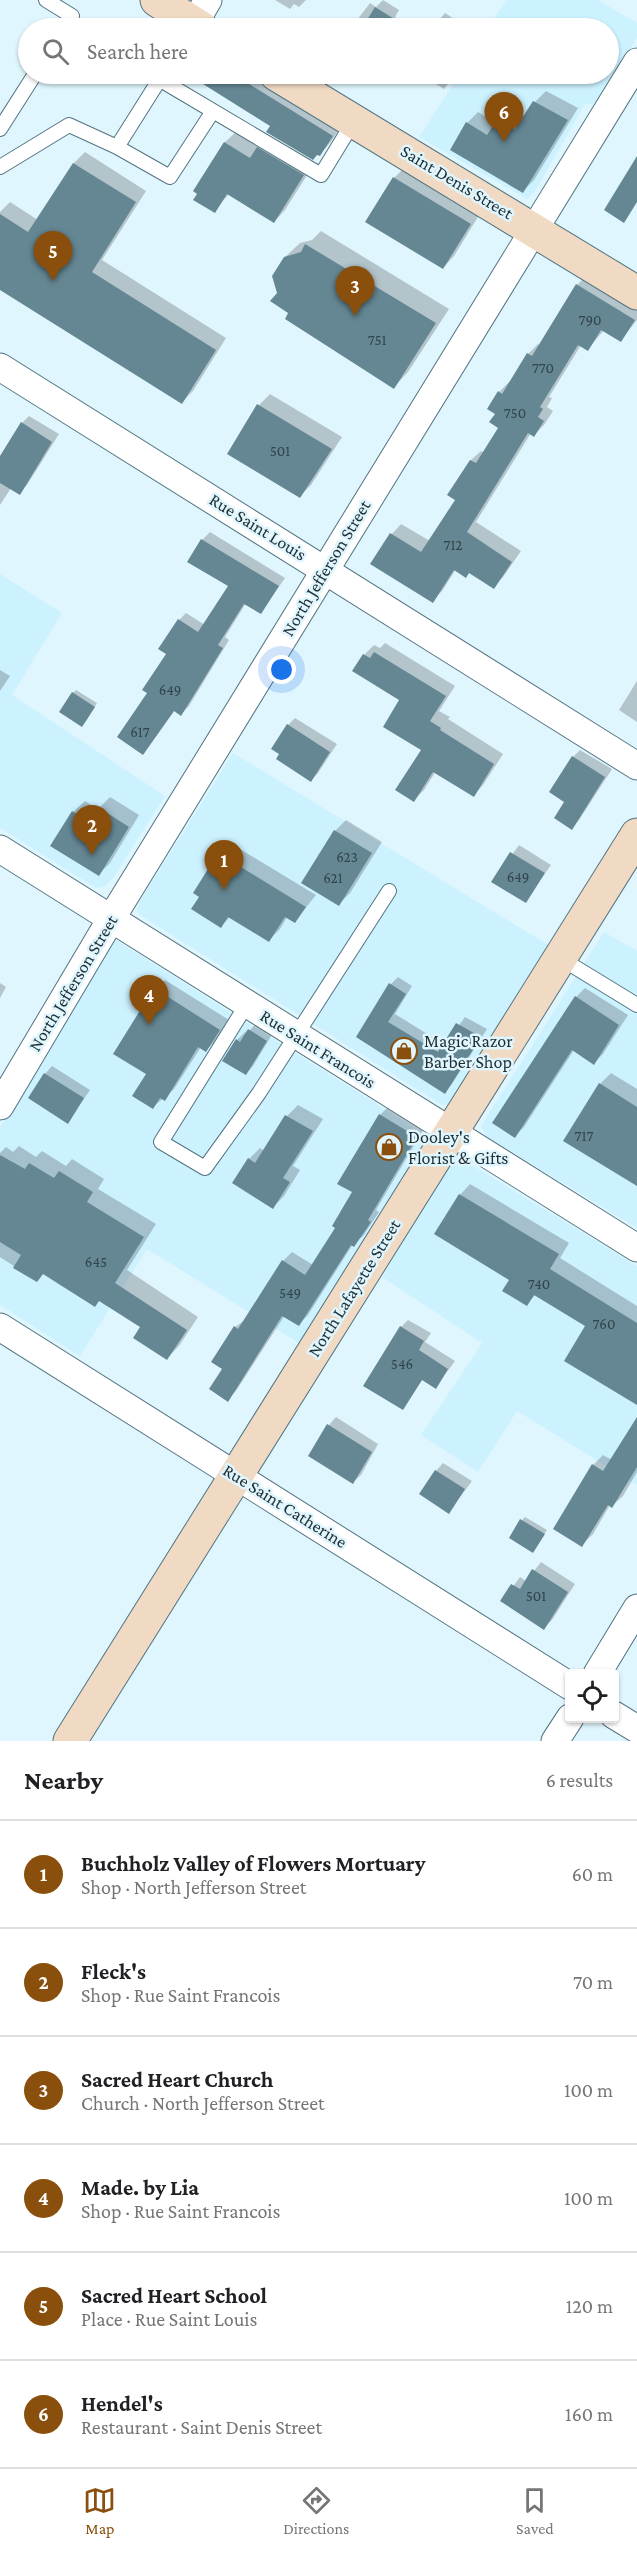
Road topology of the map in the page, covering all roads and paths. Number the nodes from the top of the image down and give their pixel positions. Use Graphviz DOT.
graph roads {
  1 [pos="46,0"];
  2 [pos="157,0"];
  3 [pos="71,18"];
  4 [pos="195,18"];
  5 [pos="637,62"];
  6 [pos="29,84"];
  7 [pos="156,84"];
  8 [pos="173,84"];
  9 [pos="293,84"];
  10 [pos="213,111"];
  11 [pos="354,121"];
  12 [pos="0,129"];
  13 [pos="117,147"];
  14 [pos="0,164"];
  15 [pos="533,228"];
  16 [pos="637,293"];
  17 [pos="0,367"];
  18 [pos="325,569"];
  19 [pos="637,766"];
  20 [pos="637,835"];
  21 [pos="0,849"];
  22 [pos="389,891"];
  23 [pos="111,919"];
  24 [pos="560,958"];
  25 [pos="247,1004"];
  26 [pos="637,1005"];
  27 [pos="296,1035"];
  28 [pos="0,1106"];
  29 [pos="451,1133"];
  30 [pos="637,1248"];
  31 [pos="0,1327"];
  32 [pos="237,1476"];
  33 [pos="637,1608"];
  34 [pos="600,1669"];
  35 [pos="565,1683"];
  36 [pos="619,1718"];
  37 [pos="567,1723"];
  38 [pos="637,1729"];
  39 [pos="70,1741"];
  40 [pos="555,1741"];
  1 -- 3 [label="lane"];
  2 -- 4 [label="street"];
  5 -- 15 [label="street, North Jefferson Street"];
  6 -- 12 [label="lane"];
  7 -- 13 [label="lane"];
  8 -- 10 [label="lane"];
  9 -- 11 [label="street, Saint Denis Street"];
  10 -- 11 [label="lane"];
  10 -- 13 [label="lane"];
  11 -- 15 [label="street, Saint Denis Street"];
  13 -- 14 [label="lane"];
  15 -- 16 [label="street, Saint Denis Street"];
  15 -- 18 [label="street, North Jefferson Street"];
  17 -- 18 [label="street, Rue Saint Louis"];
  18 -- 19 [label="street, Rue Saint Louis"];
  18 -- 23 [label="street, North Jefferson Street"];
  20 -- 24 [label="street, North Lafayette Street"];
  21 -- 23 [label="street, Rue Saint Francois"];
  22 -- 27 [label="lane"];
  23 -- 25 [label="street, Rue Saint Francois"];
  23 -- 28 [label="street, North Jefferson Street"];
  24 -- 26 [label="lane"];
  24 -- 29 [label="street, North Lafayette Street"];
  25 -- 27 [label="street, Rue Saint Francois"];
  25 -- 27 [label="lane"];
  27 -- 29 [label="street, Rue Saint Francois"];
  29 -- 30 [label="street, Rue Saint Francois"];
  29 -- 32 [label="street, North Lafayette Street"];
  31 -- 32 [label="street, Rue Saint Catherine"];
  32 -- 35 [label="street, Rue Saint Catherine"];
  32 -- 39 [label="street, North Lafayette Street"];
  33 -- 34 [label="street"];
  36 -- 38 [label="street"];
  37 -- 40 [label="street"];
}
